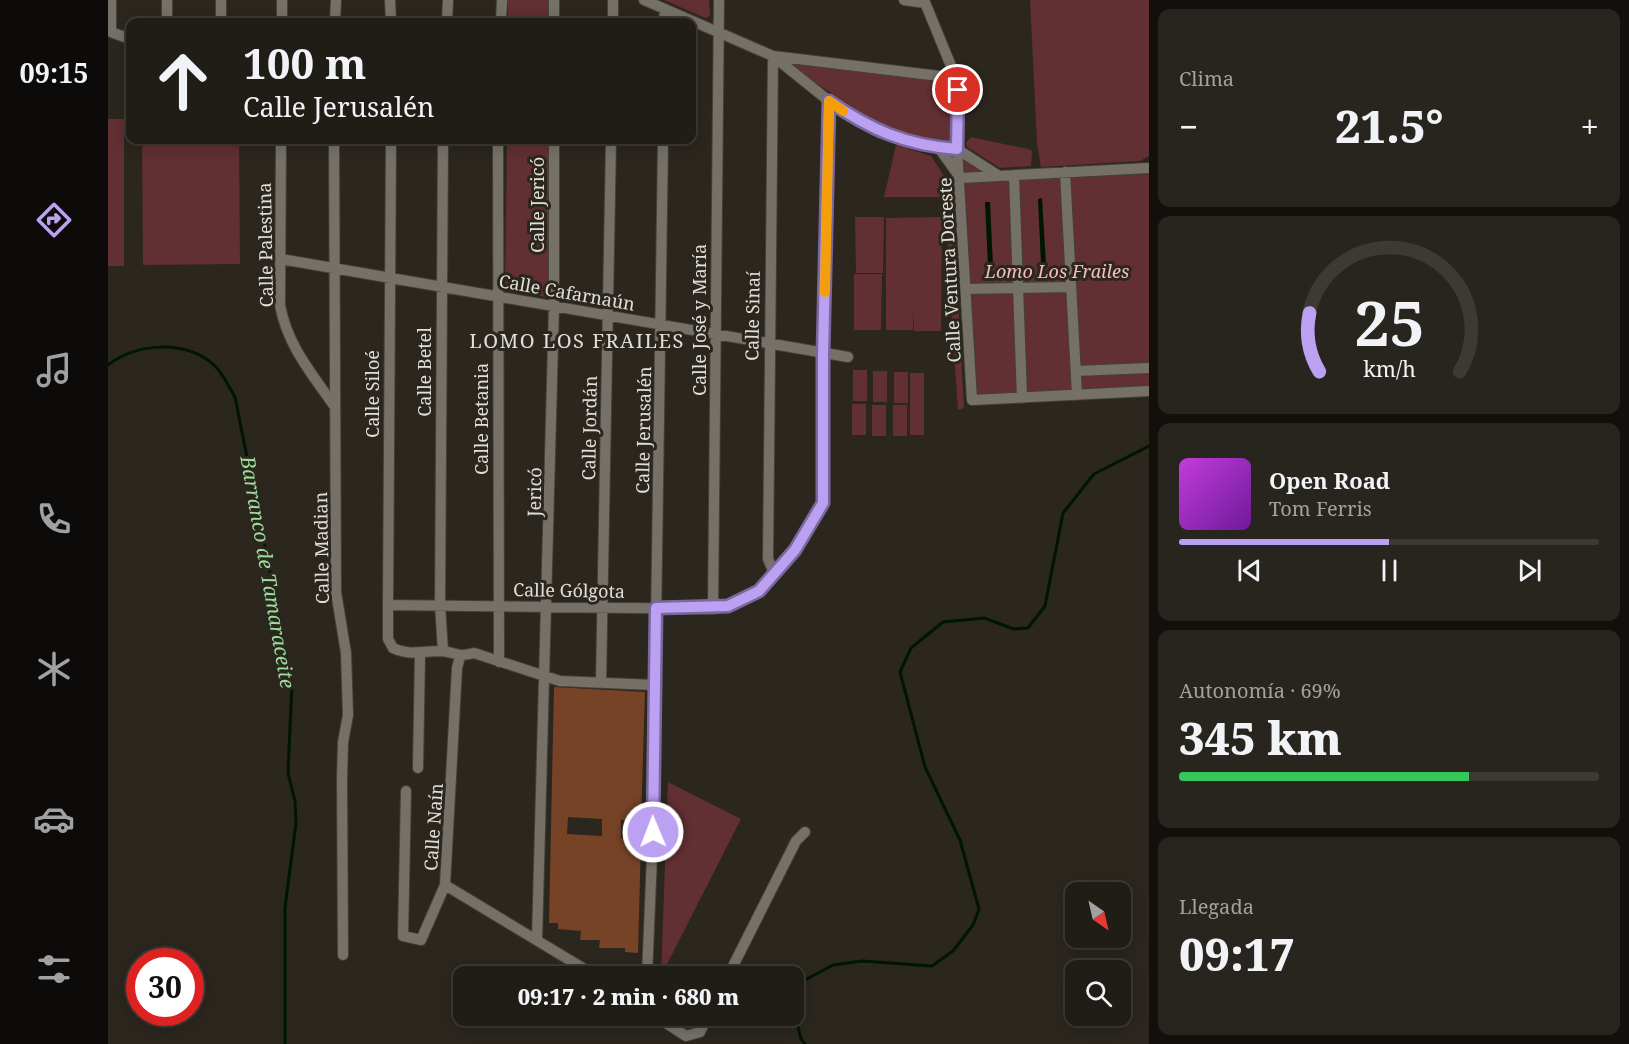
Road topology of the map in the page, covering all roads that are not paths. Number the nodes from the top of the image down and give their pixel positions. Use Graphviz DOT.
graph roads {
  1 [pos="111,0"];
  2 [pos="167,0"];
  3 [pos="221,0"];
  4 [pos="282,0"];
  5 [pos="336,0"];
  6 [pos="390,0"];
  7 [pos="448,0"];
  8 [pos="502,0"];
  9 [pos="554,0"];
  10 [pos="613,0"];
  11 [pos="644,0"];
  12 [pos="718,0"];
  13 [pos="904,0"];
  14 [pos="925,1"];
  15 [pos="664,9"];
  16 [pos="167,18"];
  17 [pos="221,18"];
  18 [pos="282,18"];
  19 [pos="335,18"];
  20 [pos="391,18"];
  21 [pos="447,18"];
  22 [pos="501,18"];
  23 [pos="554,18"];
  24 [pos="612,18"];
  25 [pos="664,18"];
  26 [pos="685,18"];
  27 [pos="696,23"];
  28 [pos="110,31"];
  29 [pos="718,32"];
  30 [pos="126,37"];
  31 [pos="773,56"];
  32 [pos="956,78"];
  33 [pos="829,101"];
  34 [pos="281,144"];
  35 [pos="334,144"];
  36 [pos="391,144"];
  37 [pos="443,144"];
  38 [pos="498,144"];
  39 [pos="554,144"];
  40 [pos="611,144"];
  41 [pos="663,144"];
  42 [pos="939,148"];
  43 [pos="957,149"];
  44 [pos="1149,168"];
  45 [pos="1065,172"];
  46 [pos="1014,175"];
  47 [pos="999,176"];
  48 [pos="961,178"];
  49 [pos="281,259"];
  50 [pos="333,268"];
  51 [pos="389,277"];
  52 [pos="440,286"];
  53 [pos="1071,287"];
  54 [pos="1018,288"];
  55 [pos="967,289"];
  56 [pos="499,297"];
  57 [pos="554,306"];
  58 [pos="608,315"];
  59 [pos="661,325"];
  60 [pos="716,334"];
  61 [pos="768,344"];
  62 [pos="823,354"];
  63 [pos="848,357"];
  64 [pos="1149,368"];
  65 [pos="1076,370"];
  66 [pos="1149,391"];
  67 [pos="1077,395"];
  68 [pos="1022,398"];
  69 [pos="335,407"];
  70 [pos="775,575"];
  71 [pos="388,605"];
  72 [pos="440,605"];
  73 [pos="497,605"];
  74 [pos="548,605"];
  75 [pos="602,607"];
  76 [pos="656,608"];
  77 [pos="713,609"];
  78 [pos="443,651"];
  79 [pos="420,654"];
  80 [pos="460,657"];
  81 [pos="499,662"];
  82 [pos="546,678"];
  83 [pos="601,682"];
  84 [pos="654,685"];
  85 [pos="418,768"];
  86 [pos="406,791"];
  87 [pos="805,832"];
  88 [pos="445,885"];
  89 [pos="537,940"];
  90 [pos="343,955"];
  91 [pos="580,966"];
  92 [pos="647,966"];
  93 [pos="733,966"];
  94 [pos="670,1026"];
  95 [pos="703,1026"];
  1 -- 28 [label="street"];
  2 -- 16 [label="street"];
  3 -- 17 [label="street"];
  4 -- 18 [label="street"];
  5 -- 19 [label="street"];
  6 -- 20 [label="street"];
  7 -- 21 [label="street"];
  8 -- 22 [label="street"];
  9 -- 23 [label="street"];
  10 -- 24 [label="street"];
  11 -- 15 [label="street"];
  12 -- 29 [label="street, Calle José y María"];
  13 -- 14 [label="street"];
  14 -- 32 [label="street, Calle Ventura Doreste"];
  15 -- 25 [label="street"];
  15 -- 26 [label="street"];
  27 -- 29 [label="street"];
  28 -- 30 [label="street"];
  29 -- 31 [label="street"];
  29 -- 60 [label="street, Calle José y María"];
  31 -- 32 [label="street"];
  31 -- 33 [label="street"];
  31 -- 61 [label="street, Calle Sinaí"];
  32 -- 43 [label="street, Calle Ventura Doreste"];
  33 -- 42 [label="street"];
  33 -- 62 [label="street, Calle Gólgota"];
  34 -- 49 [label="street, Calle Palestina"];
  35 -- 50 [label="street, Calle Madian"];
  36 -- 51 [label="street, Calle Siloé"];
  37 -- 52 [label="street, Calle Betel"];
  38 -- 56 [label="street, Calle Betania"];
  39 -- 57 [label="street, Calle Jericó"];
  40 -- 58 [label="street, Calle Jordán"];
  41 -- 59 [label="street, Calle Jerusalén"];
  42 -- 43 [label="street"];
  42 -- 48 [label="street"];
  43 -- 47 [label="street"];
  43 -- 48 [label="street, Calle Ventura Doreste"];
  44 -- 45 [label="street"];
  45 -- 46 [label="street"];
  45 -- 53 [label="street"];
  46 -- 47 [label="street"];
  46 -- 54 [label="street"];
  47 -- 48 [label="street"];
  48 -- 55 [label="street, Calle Ventura Doreste"];
  49 -- 50 [label="street, Calle Cafarnaún"];
  49 -- 69 [label="street, Calle Palestina"];
  50 -- 51 [label="street, Calle Cafarnaún"];
  50 -- 69 [label="street, Calle Madian"];
  51 -- 52 [label="street, Calle Cafarnaún"];
  51 -- 71 [label="street, Calle Siloé"];
  52 -- 56 [label="street, Calle Cafarnaún"];
  52 -- 72 [label="street, Calle Betel"];
  53 -- 54 [label="street"];
  53 -- 65 [label="street"];
  54 -- 55 [label="street"];
  54 -- 68 [label="street"];
  55 -- 68 [label="street, Calle Ventura Doreste"];
  56 -- 57 [label="street, Calle Cafarnaún"];
  56 -- 73 [label="street, Calle Betania"];
  57 -- 58 [label="street, Calle Cafarnaún"];
  57 -- 74 [label="street, Jericó"];
  58 -- 59 [label="street, Calle Cafarnaún"];
  58 -- 75 [label="street, Calle Jordán"];
  59 -- 60 [label="street, Calle Cafarnaún"];
  59 -- 76 [label="street, Calle Jerusalén"];
  60 -- 61 [label="street, Calle Cafarnaún"];
  60 -- 77 [label="street, Calle José y María"];
  61 -- 62 [label="street, Calle Cafarnaún"];
  61 -- 70 [label="street, Calle Sinaí"];
  62 -- 63 [label="street, Calle Cafarnaún"];
  62 -- 70 [label="street, Calle Gólgota"];
  64 -- 65 [label="street"];
  65 -- 67 [label="street"];
  66 -- 67 [label="street"];
  67 -- 68 [label="street"];
  69 -- 90 [label="street, Calle Madian"];
  70 -- 77 [label="street, Calle Gólgota"];
  71 -- 72 [label="street, Calle Gólgota"];
  71 -- 79 [label="street, Calle Siloé"];
  72 -- 73 [label="street, Calle Gólgota"];
  72 -- 78 [label="street, Calle Betel"];
  73 -- 74 [label="street, Calle Gólgota"];
  73 -- 81 [label="street, Calle Betania"];
  74 -- 75 [label="street, Calle Gólgota"];
  74 -- 82 [label="street, Jericó"];
  75 -- 76 [label="street, Calle Gólgota"];
  75 -- 83 [label="street, Calle Jordán"];
  76 -- 77 [label="street, Calle Gólgota"];
  76 -- 84 [label="street, Calle Jerusalén"];
  78 -- 79 [label="street"];
  78 -- 80 [label="street"];
  79 -- 85 [label="street"];
  80 -- 81 [label="street"];
  80 -- 88 [label="street, Calle Naín"];
  81 -- 82 [label="street"];
  82 -- 83 [label="street"];
  82 -- 89 [label="street, Jericó"];
  83 -- 84 [label="street"];
  84 -- 92 [label="street, Calle Jerusalén"];
  86 -- 88 [label="street, Calle Naín"];
  87 -- 93 [label="street"];
  88 -- 89 [label="street"];
  89 -- 91 [label="street"];
  94 -- 95 [label="street"];
}
